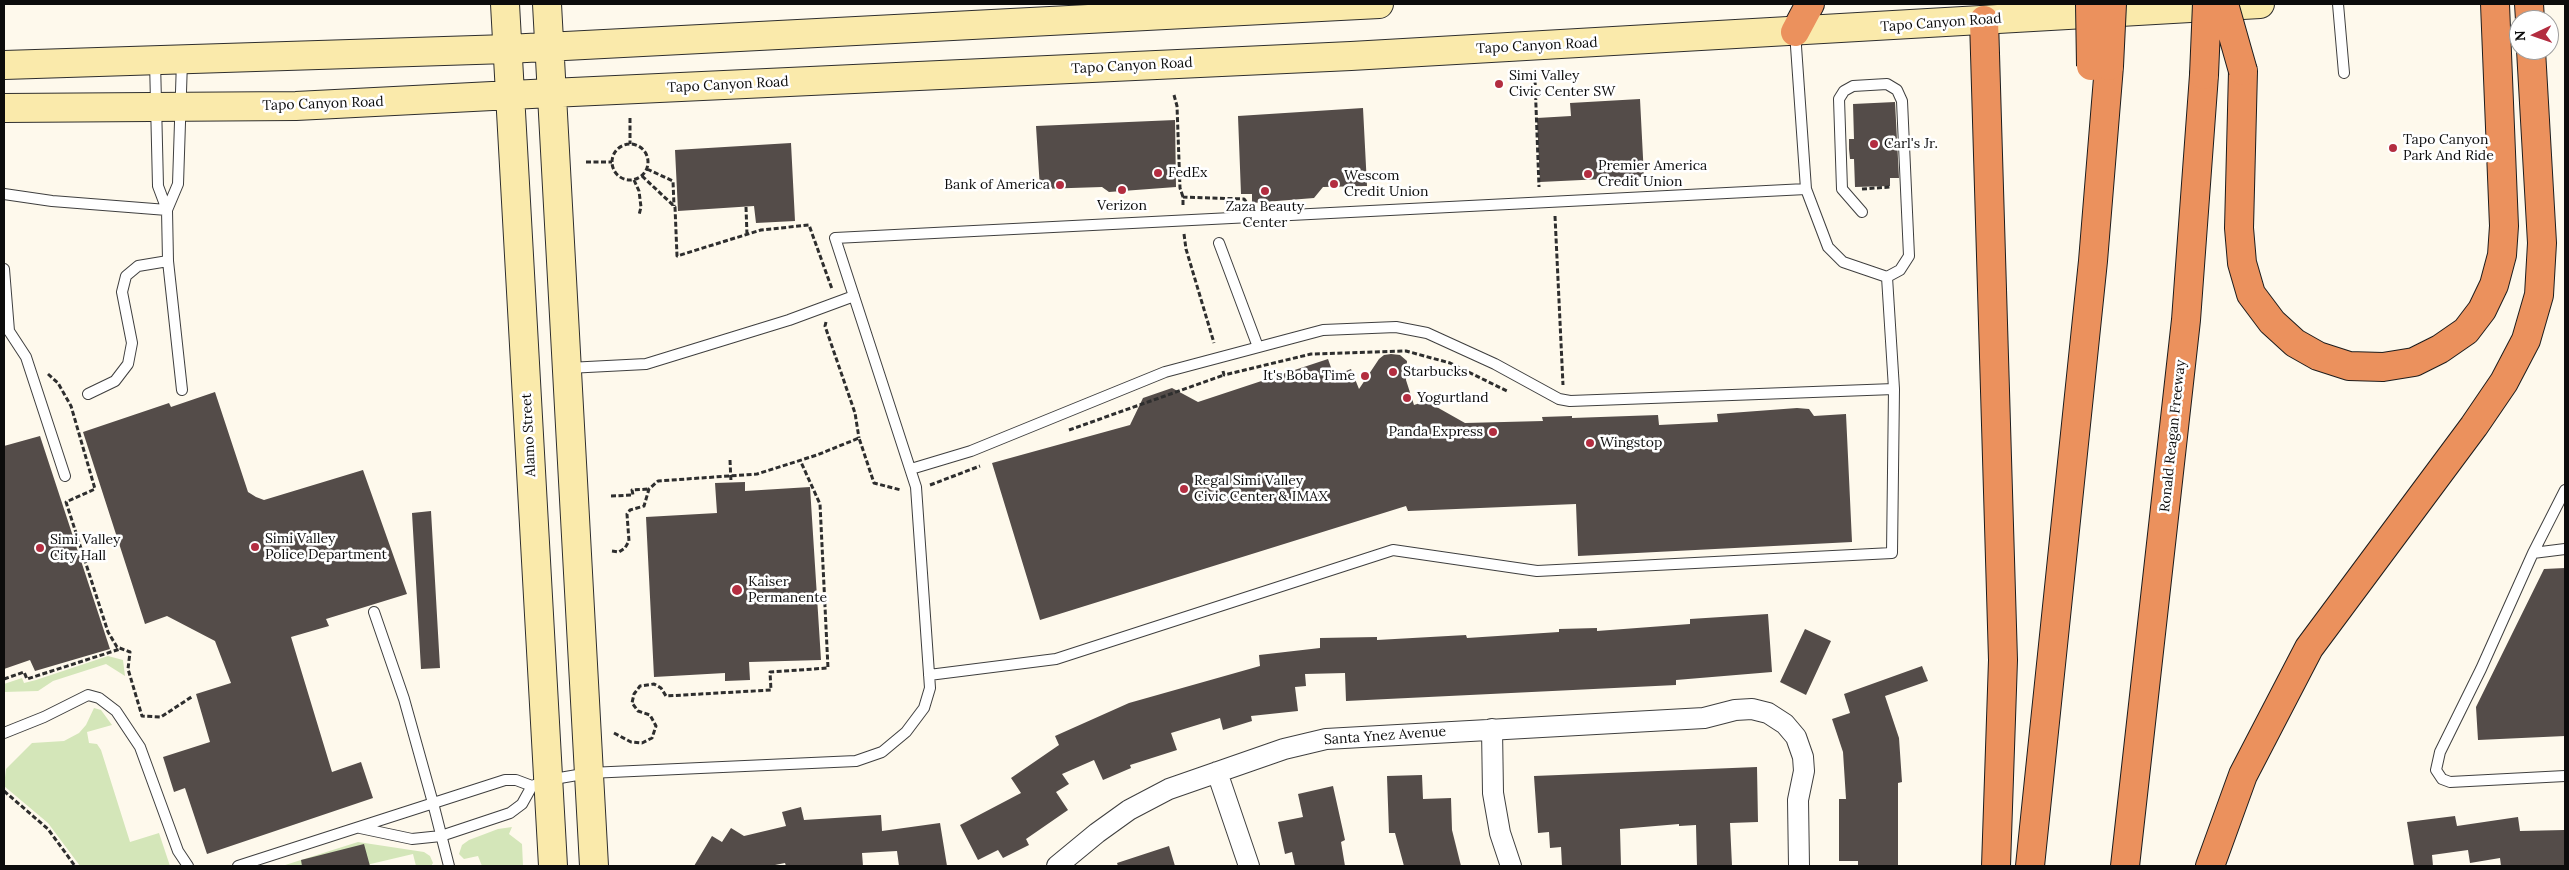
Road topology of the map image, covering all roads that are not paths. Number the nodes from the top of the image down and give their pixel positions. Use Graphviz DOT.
graph roads {
  1 [pos="505,4"];
  2 [pos="547,4"];
  3 [pos="1379,4"];
  4 [pos="1785,4"];
  5 [pos="1810,4"];
  6 [pos="2090,4"];
  7 [pos="2112,4"];
  8 [pos="2207,4"];
  9 [pos="2224,4"];
  10 [pos="2260,4"];
  11 [pos="2338,4"];
  12 [pos="2495,4"];
  13 [pos="1202,8"];
  14 [pos="1984,20"];
  15 [pos="1795,32"];
  16 [pos="549,47"];
  17 [pos="507,49"];
  18 [pos="182,59"];
  19 [pos="155,60"];
  20 [pos="2532,60"];
  21 [pos="4,65"];
  22 [pos="2100,66"];
  23 [pos="2344,73"];
  24 [pos="551,92"];
  25 [pos="511,95"];
  26 [pos="168,107"];
  27 [pos="4,108"];
  28 [pos="1806,189"];
  29 [pos="4,194"];
  30 [pos="167,210"];
  31 [pos="1862,212"];
  32 [pos="1219,244"];
  33 [pos="168,261"];
  34 [pos="4,276"];
  35 [pos="1887,277"];
  36 [pos="854,296"];
  37 [pos="7,329"];
  38 [pos="1258,347"];
  39 [pos="567,368"];
  40 [pos="1894,389"];
  41 [pos="182,390"];
  42 [pos="88,394"];
  43 [pos="911,469"];
  44 [pos="65,476"];
  45 [pos="2565,490"];
  46 [pos="2565,549"];
  47 [pos="2532,553"];
  48 [pos="374,612"];
  49 [pos="930,675"];
  50 [pos="1492,729"];
  51 [pos="4,733"];
  52 [pos="1217,772"];
  53 [pos="589,773"];
  54 [pos="2565,776"];
  55 [pos="540,783"];
  56 [pos="433,803"];
  57 [pos="360,828"];
  58 [pos="441,836"];
  59 [pos="188,866"];
  60 [pos="238,866"];
  61 [pos="449,866"];
  62 [pos="552,866"];
  63 [pos="594,866"];
  64 [pos="1056,866"];
  65 [pos="1249,866"];
  66 [pos="1511,866"];
  67 [pos="1799,866"];
  68 [pos="1996,866"];
  69 [pos="2030,866"];
  70 [pos="2125,866"];
  71 [pos="2210,866"];
  1 -- 17 [label="main road, Alamo Street"];
  2 -- 16 [label="main road"];
  3 -- 13 [label="main road"];
  4 -- 15 [label="highway"];
  5 -- 15 [label="highway"];
  6 -- 22 [label="highway, bridge"];
  7 -- 22 [label="highway, bridge"];
  8 -- 70 [label="highway, Ronald Reagan Freeway, bridge"];
  9 -- 12 [label="highway, bridge"];
  10 -- 14 [label="main road, Tapo Canyon Road"];
  11 -- 23 [label="lane"];
  13 -- 16 [label="main road"];
  14 -- 15 [label="main road, Tapo Canyon Road"];
  14 -- 68 [label="highway"];
  15 -- 24 [label="main road, Tapo Canyon Road"];
  15 -- 28 [label="lane"];
  16 -- 17 [label="main road"];
  16 -- 24 [label="main road"];
  17 -- 18 [label="main road"];
  17 -- 25 [label="main road, Alamo Street"];
  18 -- 19 [label="main road"];
  18 -- 26 [label="lane"];
  19 -- 21 [label="main road"];
  19 -- 26 [label="lane"];
  20 -- 71 [label="highway"];
  22 -- 69 [label="highway"];
  24 -- 25 [label="main road, Tapo Canyon Road"];
  24 -- 39 [label="main road"];
  25 -- 26 [label="main road, Tapo Canyon Road"];
  25 -- 55 [label="main road, Alamo Street"];
  26 -- 27 [label="main road, Tapo Canyon Road"];
  26 -- 30 [label="lane"];
  26 -- 30 [label="lane"];
  28 -- 35 [label="lane"];
  28 -- 36 [label="lane"];
  29 -- 30 [label="lane"];
  30 -- 33 [label="lane"];
  31 -- 35 [label="lane"];
  32 -- 38 [label="lane"];
  33 -- 41 [label="lane"];
  33 -- 42 [label="lane"];
  34 -- 37 [label="lane"];
  35 -- 40 [label="lane"];
  36 -- 39 [label="lane"];
  36 -- 43 [label="lane"];
  37 -- 44 [label="lane"];
  38 -- 40 [label="lane"];
  38 -- 43 [label="lane"];
  39 -- 53 [label="main road"];
  40 -- 49 [label="lane"];
  43 -- 49 [label="lane"];
  45 -- 47 [label="lane"];
  46 -- 47 [label="lane"];
  47 -- 54 [label="lane"];
  48 -- 56 [label="lane"];
  49 -- 53 [label="lane"];
  50 -- 52 [label="street, Santa Ynez Avenue"];
  50 -- 66 [label="street"];
  50 -- 67 [label="street, Santa Ynez Avenue"];
  51 -- 59 [label="lane"];
  52 -- 64 [label="street, Santa Ynez Avenue"];
  52 -- 65 [label="street"];
  53 -- 55 [label="lane"];
  53 -- 63 [label="main road"];
  55 -- 56 [label="lane"];
  55 -- 58 [label="lane"];
  55 -- 62 [label="main road, Alamo Street"];
  56 -- 57 [label="lane"];
  56 -- 58 [label="lane"];
  57 -- 58 [label="lane"];
  57 -- 60 [label="lane"];
  58 -- 61 [label="lane"];
}
